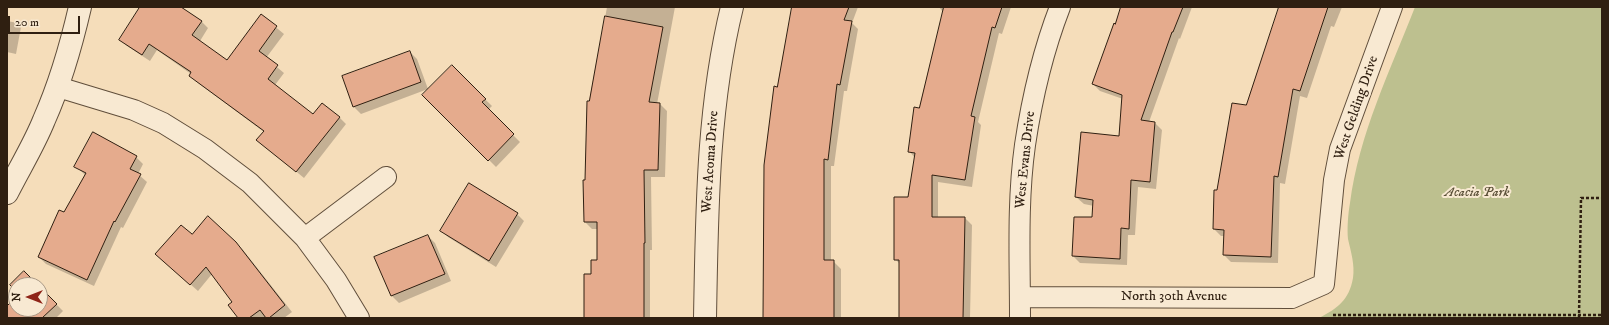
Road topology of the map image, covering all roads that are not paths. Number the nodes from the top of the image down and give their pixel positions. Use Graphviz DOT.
graph roads {
  1 [pos="80,7"];
  2 [pos="732,7"];
  3 [pos="1060,7"];
  4 [pos="1392,7"];
  5 [pos="58,87"];
  6 [pos="386,177"];
  7 [pos="7,194"];
  8 [pos="305,238"];
  9 [pos="1324,284"];
  10 [pos="1020,297"];
  11 [pos="359,318"];
  12 [pos="705,318"];
  13 [pos="1020,318"];
  1 -- 5 [label="street"];
  2 -- 12 [label="street, West Acoma Drive"];
  3 -- 10 [label="street, West Evans Drive"];
  4 -- 9 [label="street, West Gelding Drive"];
  5 -- 7 [label="street"];
  5 -- 8 [label="street"];
  6 -- 8 [label="street"];
  8 -- 11 [label="street"];
  9 -- 10 [label="street, North 30th Avenue"];
  10 -- 13 [label="street, West Evans Drive"];
}
